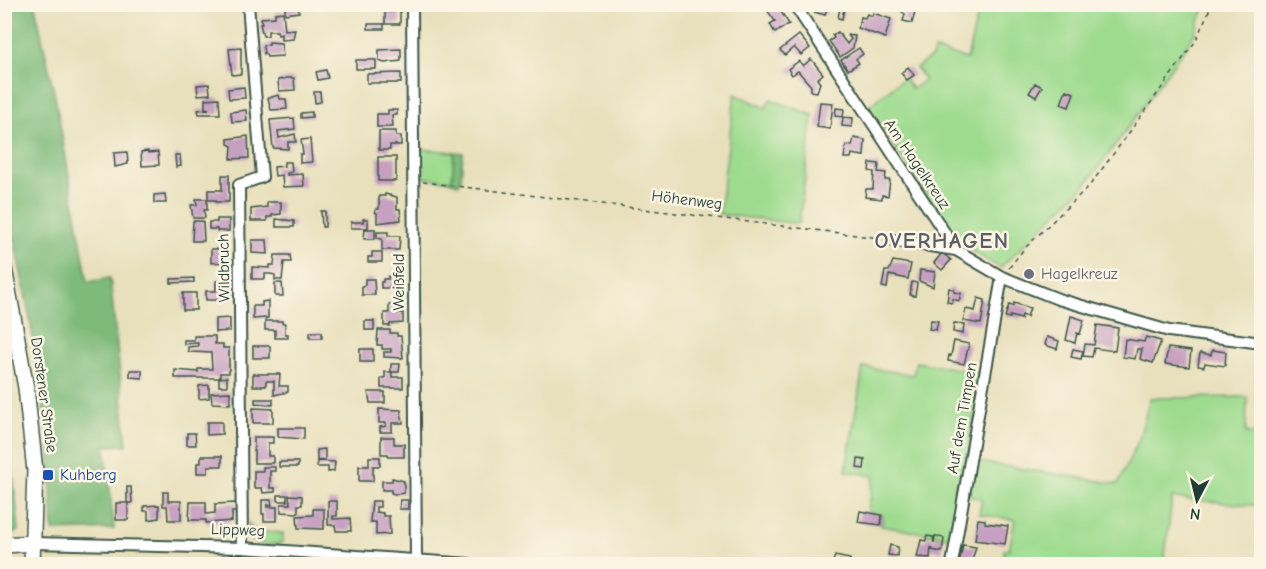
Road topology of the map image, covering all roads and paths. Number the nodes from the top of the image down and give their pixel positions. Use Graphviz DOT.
graph roads {
  1 [pos="248,4"];
  2 [pos="412,4"];
  3 [pos="794,4"];
  4 [pos="1212,4"];
  5 [pos="413,181"];
  6 [pos="891,240"];
  7 [pos="956,250"];
  8 [pos="4,268"];
  9 [pos="1002,277"];
  10 [pos="1262,343"];
  11 [pos="33,543"];
  12 [pos="4,545"];
  13 [pos="242,548"];
  14 [pos="416,560"];
  15 [pos="32,564"];
  16 [pos="470,564"];
  17 [pos="952,564"];
  1 -- 13 [label="street, Wildbruch"];
  2 -- 5 [label="street, Weißfeld"];
  3 -- 7 [label="street, Am Hagelkreuz"];
  4 -- 9 [label="path"];
  5 -- 6 [label="path, Höhenweg"];
  5 -- 14 [label="street, Weißfeld"];
  6 -- 7 [label="street"];
  7 -- 9 [label="street, Am Hagelkreuz"];
  8 -- 11 [label="main road, Dorstener Straße"];
  9 -- 10 [label="street, Am Hagelkreuz"];
  9 -- 17 [label="street, Auf dem Timpen"];
  11 -- 12 [label="main road, Lippweg"];
  11 -- 13 [label="street, Lippweg"];
  11 -- 15 [label="main road, Dorstener Straße"];
  13 -- 14 [label="street, Lippweg"];
  14 -- 16 [label="street, Lippweg"];
}
